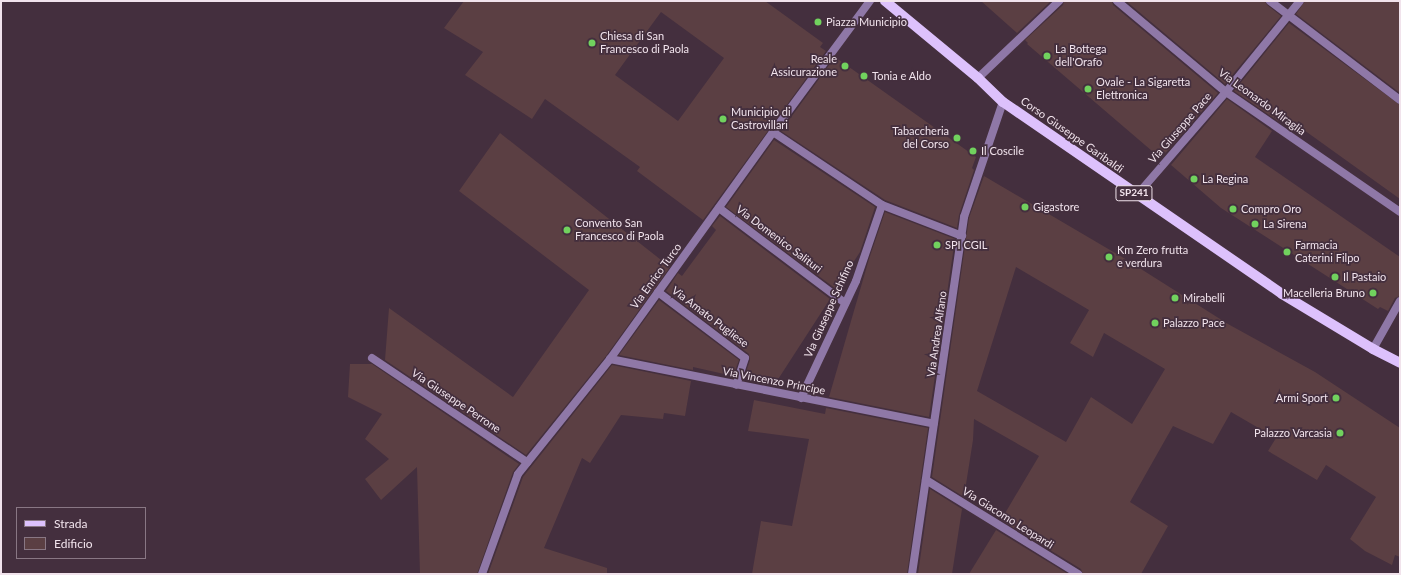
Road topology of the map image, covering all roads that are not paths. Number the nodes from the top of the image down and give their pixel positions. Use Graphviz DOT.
graph roads {
  1 [pos="870,1"];
  2 [pos="885,1"];
  3 [pos="1059,1"];
  4 [pos="1117,1"];
  5 [pos="1270,1"];
  6 [pos="1300,1"];
  7 [pos="1290,15"];
  8 [pos="978,78"];
  9 [pos="1226,92"];
  10 [pos="1400,100"];
  11 [pos="1003,102"];
  12 [pos="773,132"];
  13 [pos="1137,195"];
  14 [pos="882,205"];
  15 [pos="719,208"];
  16 [pos="1400,212"];
  17 [pos="962,236"];
  18 [pos="658,292"];
  19 [pos="1400,301"];
  20 [pos="845,303"];
  21 [pos="1373,349"];
  22 [pos="372,358"];
  23 [pos="610,359"];
  24 [pos="1400,363"];
  25 [pos="736,385"];
  26 [pos="801,398"];
  27 [pos="934,424"];
  28 [pos="527,462"];
  29 [pos="926,480"];
  30 [pos="482,574"];
  31 [pos="912,574"];
  32 [pos="1078,574"];
  1 -- 12 [label="street, Via Enrico Turco"];
  2 -- 8 [label="main road, Corso Giuseppe Garibaldi / SP241"];
  3 -- 8 [label="street"];
  4 -- 9 [label="street, Via Leonardo Miraglia"];
  5 -- 7 [label="street"];
  6 -- 7 [label="street, Via Giuseppe Pace"];
  7 -- 9 [label="street, Via Giuseppe Pace"];
  7 -- 10 [label="street"];
  8 -- 11 [label="main road, Corso Giuseppe Garibaldi / SP241"];
  9 -- 13 [label="street, Via Giuseppe Pace"];
  9 -- 16 [label="street, Via Leonardo Miraglia"];
  11 -- 13 [label="main road, Corso Giuseppe Garibaldi / SP241"];
  11 -- 17 [label="street, Via Andrea Alfano"];
  12 -- 14 [label="street"];
  12 -- 15 [label="street, Via Enrico Turco"];
  13 -- 21 [label="main road, Corso Giuseppe Garibaldi / SP241"];
  14 -- 17 [label="street"];
  14 -- 20 [label="street, Via Giuseppe Schifino"];
  15 -- 18 [label="street, Via Enrico Turco"];
  15 -- 20 [label="street, Via Domenico Salituri"];
  17 -- 27 [label="street, Via Andrea Alfano"];
  18 -- 23 [label="street, Via Enrico Turco"];
  18 -- 25 [label="street, Via Amato Pugliese"];
  19 -- 21 [label="street"];
  20 -- 26 [label="street, Via Giuseppe Schifino"];
  21 -- 24 [label="main road, Corso Giuseppe Garibaldi / SP241"];
  22 -- 28 [label="street, Via Giuseppe Perrone"];
  23 -- 25 [label="street, Via Vincenzo Principe"];
  23 -- 28 [label="street, Via Enrico Turco"];
  25 -- 26 [label="street, Via Vincenzo Principe"];
  26 -- 27 [label="street, Via Vincenzo Principe"];
  27 -- 29 [label="street, Via Andrea Alfano"];
  28 -- 30 [label="street, Via Enrico Turco"];
  29 -- 31 [label="street, Via Andrea Alfano"];
  29 -- 32 [label="street, Via Giacomo Leopardi"];
}
